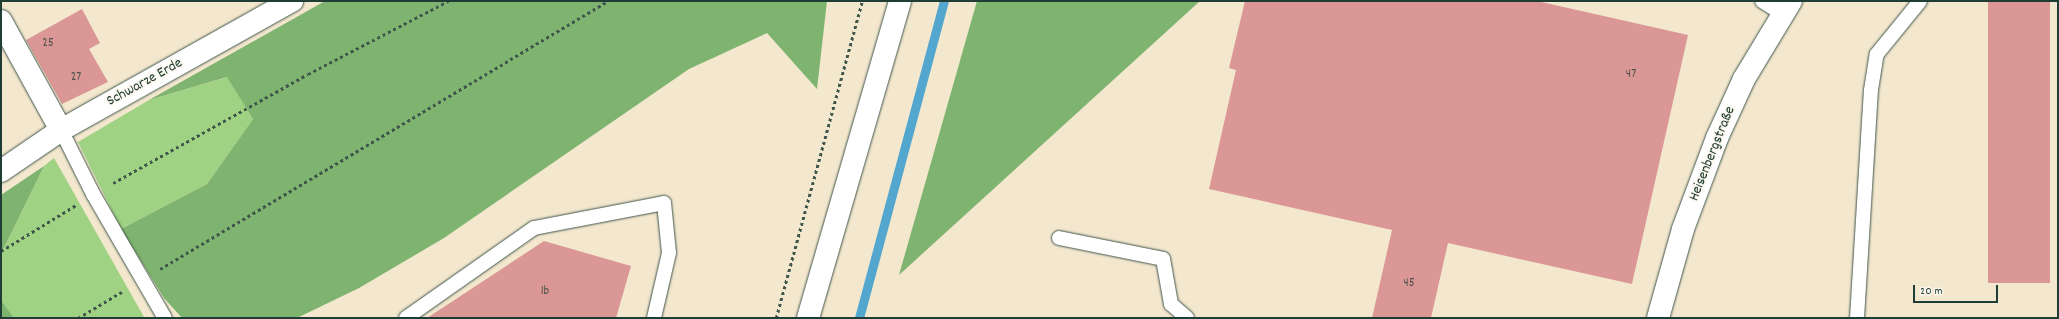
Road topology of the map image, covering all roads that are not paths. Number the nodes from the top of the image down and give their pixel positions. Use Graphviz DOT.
graph roads {
  1 [pos="292,1"];
  2 [pos="900,1"];
  3 [pos="1762,1"];
  4 [pos="1920,1"];
  5 [pos="1787,7"];
  6 [pos="1,21"];
  7 [pos="61,130"];
  8 [pos="1,171"];
  9 [pos="1059,238"];
  10 [pos="165,318"];
  11 [pos="406,318"];
  12 [pos="654,318"];
  13 [pos="808,318"];
  14 [pos="1187,318"];
  15 [pos="1658,318"];
  16 [pos="1857,318"];
  1 -- 7 [label="street, Schwarze Erde"];
  2 -- 13 [label="street"];
  3 -- 5 [label="lane"];
  4 -- 16 [label="lane"];
  5 -- 15 [label="street, Heisenbergstraße"];
  6 -- 7 [label="street"];
  7 -- 8 [label="street, Schwarze Erde"];
  7 -- 10 [label="lane"];
  9 -- 14 [label="lane"];
  11 -- 12 [label="lane"];
}
